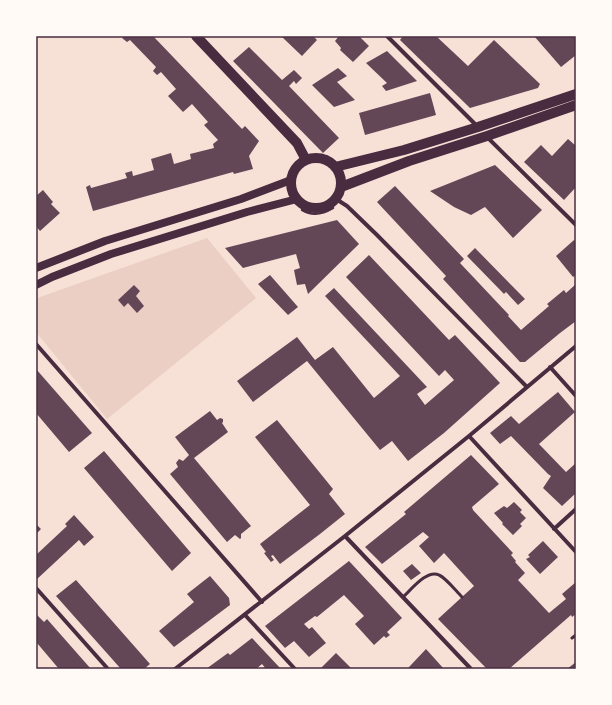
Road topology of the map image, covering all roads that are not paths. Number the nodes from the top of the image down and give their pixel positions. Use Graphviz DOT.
graph roads {
  1 [pos="196,36"];
  2 [pos="387,36"];
  3 [pos="576,94"];
  4 [pos="576,105"];
  5 [pos="478,127"];
  6 [pos="487,136"];
  7 [pos="306,160"];
  8 [pos="335,167"];
  9 [pos="290,180"];
  10 [pos="341,187"];
  11 [pos="297,199"];
  12 [pos="336,199"];
  13 [pos="576,225"];
  14 [pos="36,268"];
  15 [pos="36,285"];
  16 [pos="36,344"];
  17 [pos="576,346"];
  18 [pos="550,367"];
  19 [pos="525,388"];
  20 [pos="576,396"];
  21 [pos="469,436"];
  22 [pos="576,509"];
  23 [pos="554,529"];
  24 [pos="345,536"];
  25 [pos="576,552"];
  26 [pos="36,588"];
  27 [pos="403,597"];
  28 [pos="462,597"];
  29 [pos="262,602"];
  30 [pos="245,614"];
  31 [pos="576,635"];
  32 [pos="572,638"];
  33 [pos="108,669"];
  34 [pos="175,669"];
  35 [pos="296,669"];
  36 [pos="471,669"];
  1 -- 7 [label="main road"];
  2 -- 5 [label="street"];
  3 -- 5 [label="main road"];
  4 -- 6 [label="main road"];
  5 -- 6 [label="street"];
  5 -- 8 [label="main road"];
  6 -- 10 [label="main road"];
  6 -- 13 [label="street"];
  7 -- 8 [label="main road"];
  7 -- 9 [label="main road"];
  8 -- 10 [label="main road"];
  9 -- 11 [label="main road"];
  9 -- 14 [label="main road"];
  10 -- 12 [label="main road"];
  11 -- 12 [label="main road"];
  11 -- 15 [label="main road"];
  12 -- 19 [label="street"];
  16 -- 29 [label="street"];
  17 -- 18 [label="street"];
  18 -- 19 [label="street"];
  18 -- 20 [label="street"];
  19 -- 21 [label="street"];
  21 -- 23 [label="street"];
  21 -- 24 [label="street"];
  22 -- 23 [label="street"];
  23 -- 25 [label="street"];
  24 -- 27 [label="street"];
  24 -- 29 [label="street"];
  26 -- 33 [label="street"];
  27 -- 28 [label="lane"];
  27 -- 36 [label="street"];
  29 -- 30 [label="street"];
  30 -- 34 [label="street"];
  30 -- 35 [label="street"];
  31 -- 32 [label="lane"];
}
